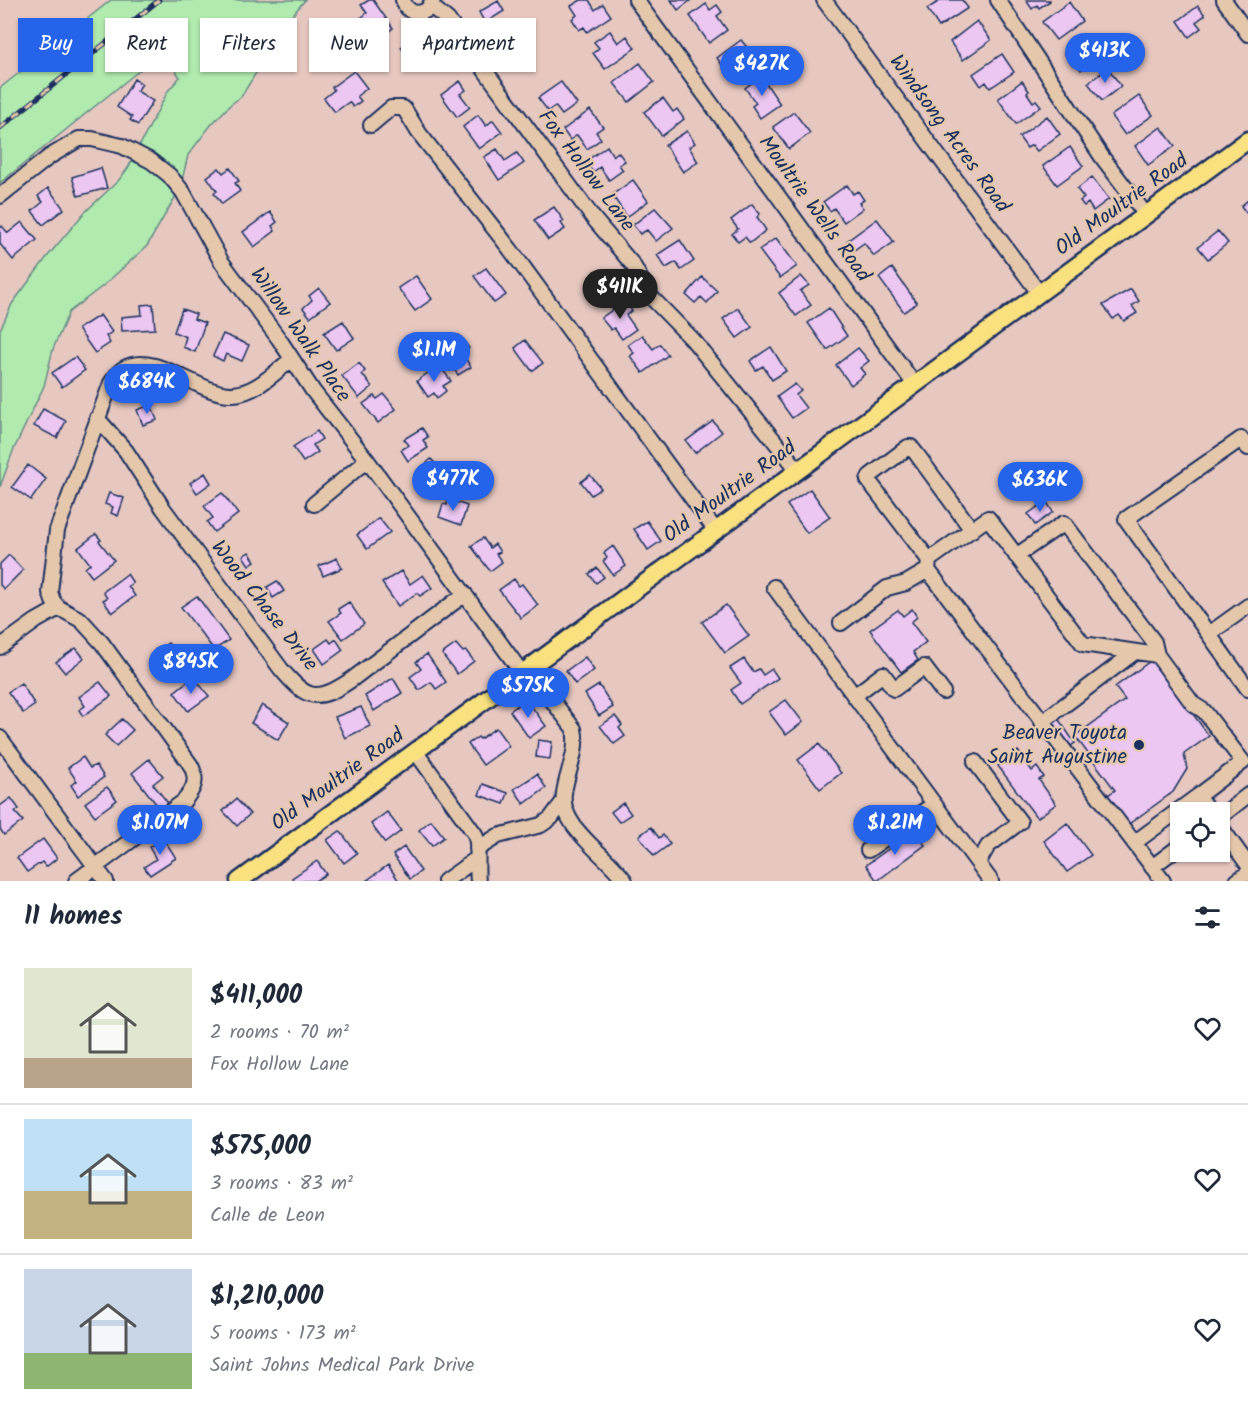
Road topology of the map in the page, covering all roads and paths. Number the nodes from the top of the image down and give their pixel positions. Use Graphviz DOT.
graph roads {
  1 [pos="403,0"];
  2 [pos="636,0"];
  3 [pos="824,0"];
  4 [pos="998,0"];
  5 [pos="1224,0"];
  6 [pos="432,3"];
  7 [pos="1248,34"];
  8 [pos="371,125"];
  9 [pos="1248,140"];
  10 [pos="0,196"];
  11 [pos="1146,215"];
  12 [pos="1039,293"];
  13 [pos="292,359"];
  14 [pos="915,384"];
  15 [pos="97,418"];
  16 [pos="1248,448"];
  17 [pos="368,460"];
  18 [pos="798,470"];
  19 [pos="314,504"];
  20 [pos="972,530"];
  21 [pos="716,531"];
  22 [pos="1016,555"];
  23 [pos="928,565"];
  24 [pos="774,587"];
  25 [pos="465,594"];
  26 [pos="1248,606"];
  27 [pos="59,608"];
  28 [pos="841,624"];
  29 [pos="1209,634"];
  30 [pos="0,647"];
  31 [pos="1136,652"];
  32 [pos="1157,655"];
  33 [pos="525,671"];
  34 [pos="1248,689"];
  35 [pos="943,692"];
  36 [pos="854,696"];
  37 [pos="1042,722"];
  38 [pos="0,738"];
  39 [pos="415,752"];
  40 [pos="975,762"];
  41 [pos="1248,795"];
  42 [pos="1198,796"];
  43 [pos="563,802"];
  44 [pos="1202,802"];
  45 [pos="934,804"];
  46 [pos="1230,809"];
  47 [pos="1230,840"];
  48 [pos="1134,843"];
  49 [pos="868,850"];
  50 [pos="477,854"];
  51 [pos="1170,854"];
  52 [pos="978,863"];
  53 [pos="1248,865"];
  54 [pos="95,867"];
  55 [pos="1152,867"];
  56 [pos="1248,873"];
  57 [pos="76,881"];
  58 [pos="105,881"];
  59 [pos="239,881"];
  60 [pos="445,881"];
  61 [pos="478,881"];
  62 [pos="625,881"];
  63 [pos="991,881"];
  64 [pos="1163,881"];
  65 [pos="1237,881"];
  1 -- 6 [label="street, Fox Hollow Lane"];
  2 -- 14 [label="street, Moultrie Wells Road"];
  3 -- 12 [label="street, Windsong Acres Road"];
  4 -- 11 [label="street"];
  5 -- 7 [label="street"];
  6 -- 18 [label="street, Fox Hollow Lane"];
  8 -- 21 [label="street"];
  9 -- 11 [label="main road, Old Moultrie Road"];
  10 -- 13 [label="street, Willow Walk Place"];
  11 -- 12 [label="main road, Old Moultrie Road"];
  12 -- 14 [label="main road, Old Moultrie Road"];
  13 -- 15 [label="street"];
  13 -- 17 [label="street, Willow Walk Place"];
  14 -- 18 [label="main road, Old Moultrie Road"];
  15 -- 25 [label="street, Wood Chase Drive"];
  15 -- 27 [label="street"];
  16 -- 29 [label="street"];
  17 -- 19 [label="street"];
  17 -- 25 [label="street, Willow Walk Place"];
  18 -- 21 [label="main road, Old Moultrie Road"];
  20 -- 22 [label="street"];
  20 -- 23 [label="street"];
  20 -- 23 [label="street"];
  21 -- 33 [label="main road, Old Moultrie Road"];
  22 -- 31 [label="street"];
  22 -- 32 [label="street"];
  23 -- 28 [label="street"];
  23 -- 37 [label="street"];
  24 -- 36 [label="street"];
  25 -- 33 [label="street, Willow Walk Place"];
  26 -- 29 [label="street"];
  27 -- 30 [label="street"];
  27 -- 54 [label="street"];
  29 -- 34 [label="street"];
  31 -- 32 [label="street"];
  31 -- 37 [label="street"];
  32 -- 42 [label="street"];
  33 -- 39 [label="main road, Old Moultrie Road"];
  33 -- 43 [label="street, Willow Walk Place"];
  35 -- 36 [label="street"];
  36 -- 45 [label="street"];
  37 -- 48 [label="street"];
  38 -- 54 [label="street"];
  39 -- 50 [label="street"];
  39 -- 59 [label="main road, Old Moultrie Road"];
  40 -- 52 [label="street"];
  41 -- 46 [label="street"];
  42 -- 44 [label="street"];
  42 -- 48 [label="street"];
  43 -- 50 [label="street"];
  43 -- 62 [label="street"];
  45 -- 49 [label="street"];
  45 -- 52 [label="street"];
  47 -- 53 [label="street"];
  48 -- 55 [label="street"];
  50 -- 60 [label="street"];
  50 -- 61 [label="street"];
  51 -- 55 [label="street"];
  52 -- 63 [label="street"];
  54 -- 57 [label="street"];
  54 -- 58 [label="street"];
  55 -- 64 [label="street"];
  56 -- 65 [label="street"];
}
